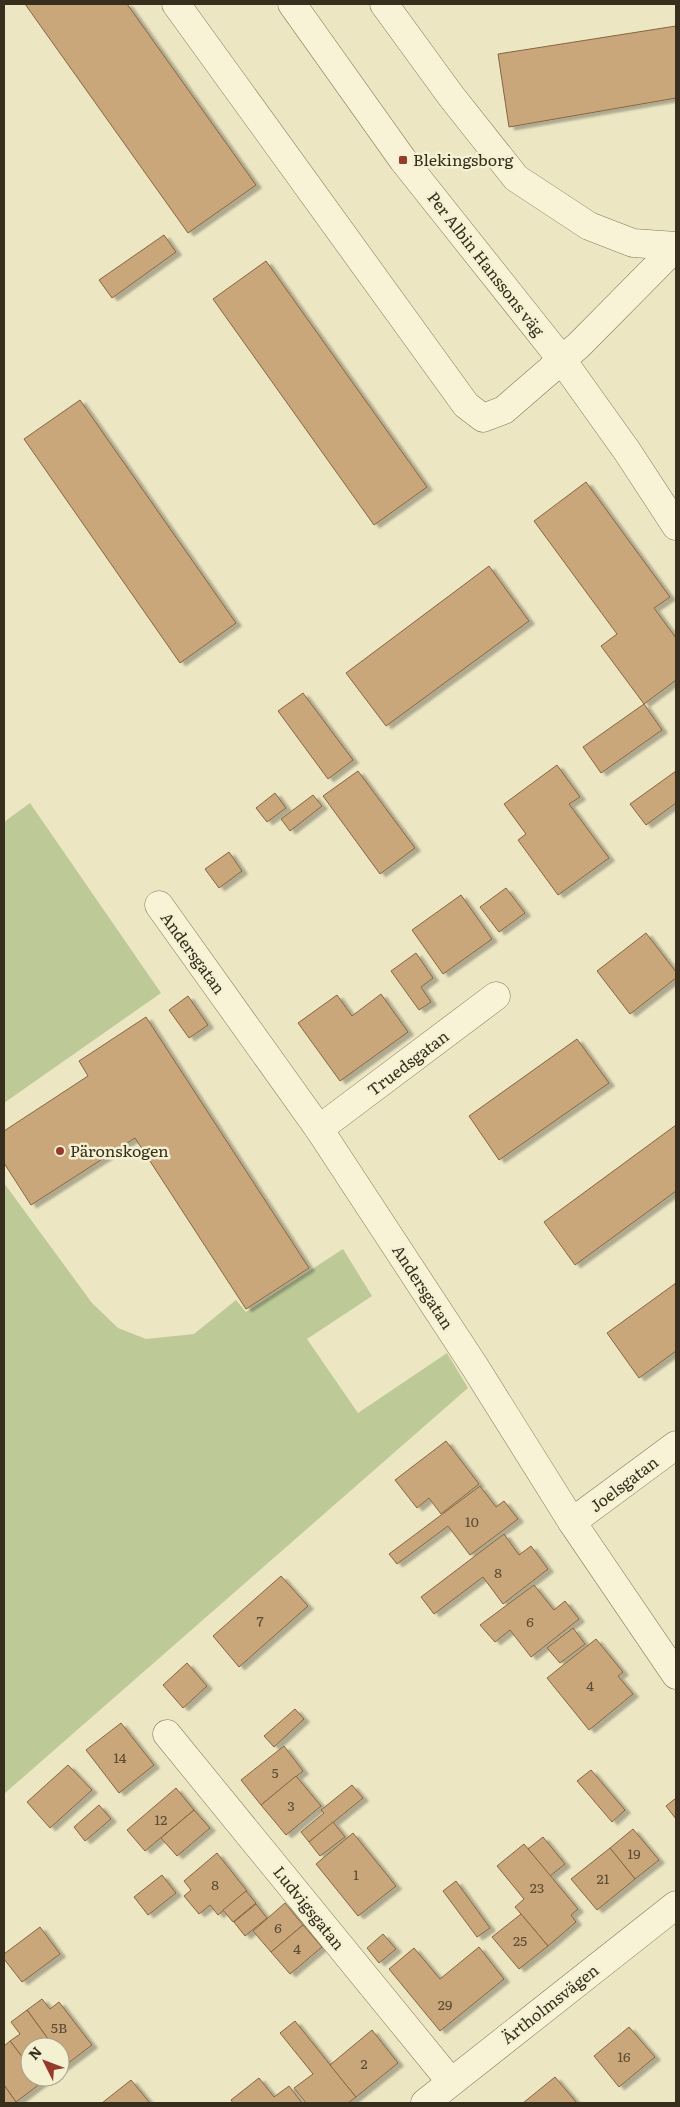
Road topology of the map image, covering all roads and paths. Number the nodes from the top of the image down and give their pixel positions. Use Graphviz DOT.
graph roads {
  1 [pos="176,4"];
  2 [pos="292,4"];
  3 [pos="384,4"];
  4 [pos="676,246"];
  5 [pos="562,360"];
  6 [pos="676,526"];
  7 [pos="159,905"];
  8 [pos="496,996"];
  9 [pos="319,1129"];
  10 [pos="676,1445"];
  11 [pos="572,1522"];
  12 [pos="676,1675"];
  13 [pos="167,1734"];
  14 [pos="676,1905"];
  15 [pos="451,2082"];
  16 [pos="425,2103"];
  1 -- 5 [label="street"];
  2 -- 5 [label="street, Per Albin Hanssons väg"];
  3 -- 4 [label="street"];
  4 -- 5 [label="street"];
  5 -- 6 [label="street, Per Albin Hanssons väg"];
  7 -- 9 [label="street, Andersgatan"];
  8 -- 9 [label="street, Truedsgatan"];
  9 -- 11 [label="street, Andersgatan"];
  10 -- 11 [label="street, Joelsgatan"];
  11 -- 12 [label="street, Andersgatan"];
  13 -- 15 [label="street, Ludvigsgatan"];
  14 -- 15 [label="street, Ärtholmsvägen"];
  15 -- 16 [label="street, Ärtholmsvägen"];
}
